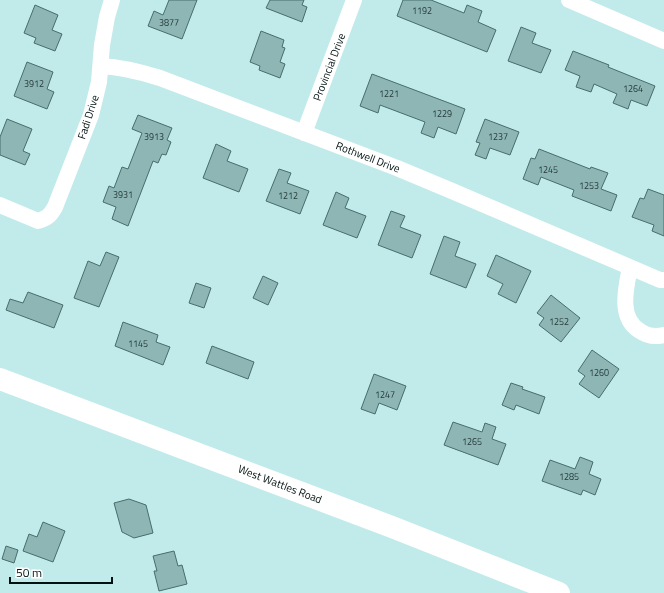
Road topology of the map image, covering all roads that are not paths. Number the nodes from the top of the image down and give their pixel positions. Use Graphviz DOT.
graph roads {
  1 [pos="112,0"];
  2 [pos="354,0"];
  3 [pos="569,0"];
  4 [pos="664,41"];
  5 [pos="101,66"];
  6 [pos="304,133"];
  7 [pos="0,205"];
  8 [pos="630,267"];
  9 [pos="664,280"];
  10 [pos="664,335"];
  11 [pos="0,379"];
  12 [pos="559,593"];
  1 -- 5 [label="street, Fadi Drive"];
  2 -- 6 [label="street, Provincial Drive"];
  3 -- 4 [label="street"];
  5 -- 6 [label="street, Rothwell Drive"];
  5 -- 7 [label="street, Fadi Drive"];
  6 -- 8 [label="street, Rothwell Drive"];
  8 -- 9 [label="street, Rothwell Drive"];
  8 -- 10 [label="street"];
  11 -- 12 [label="street, West Wattles Road"];
}
